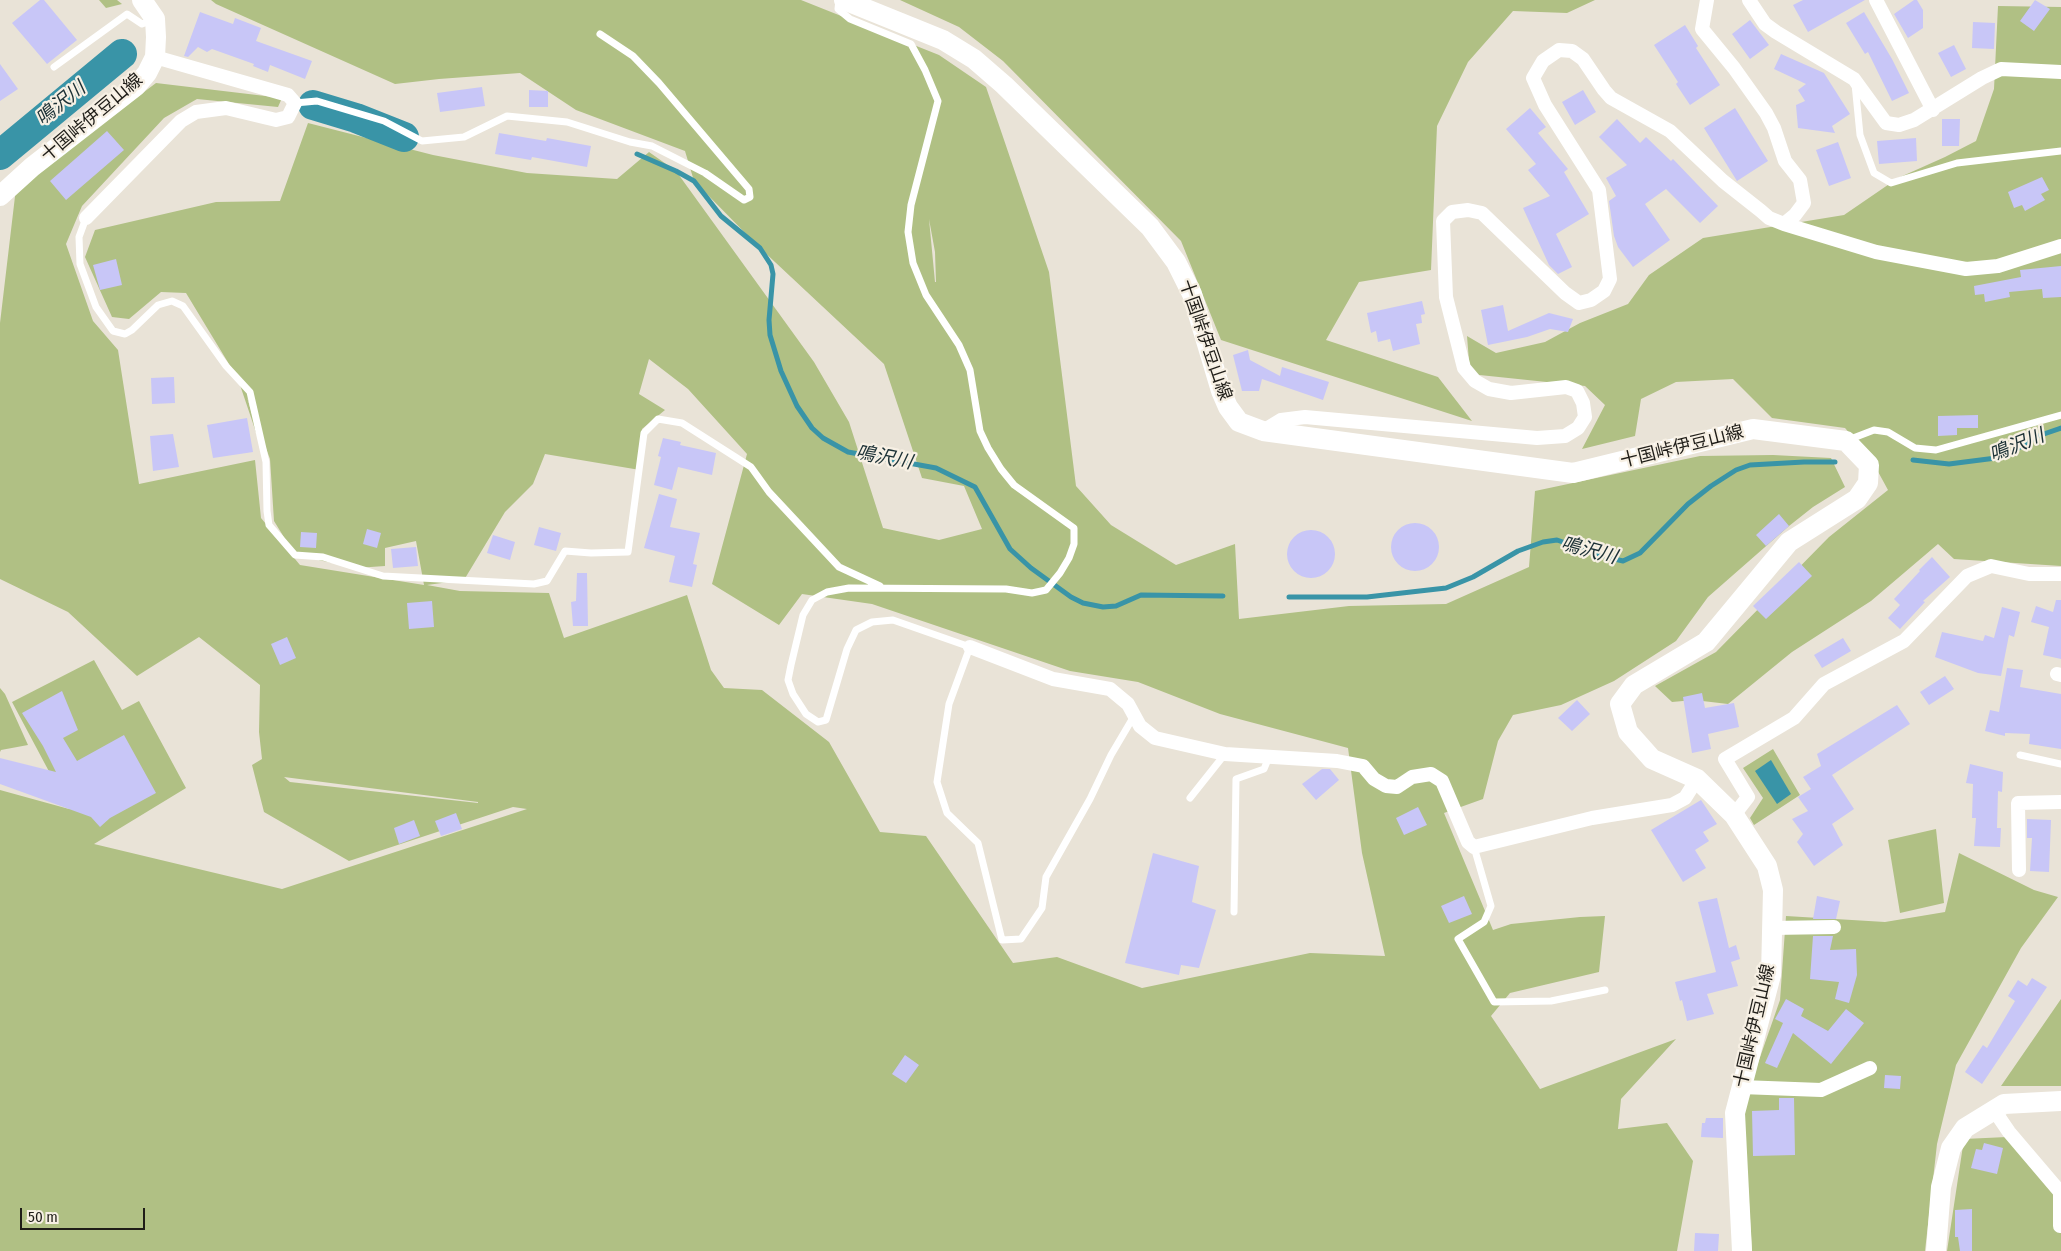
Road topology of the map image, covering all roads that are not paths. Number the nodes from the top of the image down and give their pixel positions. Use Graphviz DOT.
graph roads {
  1 [pos="142,0"];
  2 [pos="839,0"];
  3 [pos="844,0"];
  4 [pos="1707,0"];
  5 [pos="1749,0"];
  6 [pos="1876,0"];
  7 [pos="155,19"];
  8 [pos="600,34"];
  9 [pos="155,57"];
  10 [pos="54,67"];
  11 [pos="2061,72"];
  12 [pos="1854,79"];
  13 [pos="295,103"];
  14 [pos="1933,110"];
  15 [pos="2061,151"];
  16 [pos="0,196"];
  17 [pos="86,218"];
  18 [pos="1784,224"];
  19 [pos="2061,246"];
  20 [pos="2061,415"];
  21 [pos="1263,431"];
  22 [pos="1846,441"];
  23 [pos="2061,574"];
  24 [pos="883,588"];
  25 [pos="970,647"];
  26 [pos="1134,716"];
  27 [pos="1225,754"];
  28 [pos="2020,755"];
  29 [pos="1269,757"];
  30 [pos="2061,764"];
  31 [pos="1697,779"];
  32 [pos="1190,798"];
  33 [pos="2061,802"];
  34 [pos="1734,815"];
  35 [pos="1474,847"];
  36 [pos="2019,870"];
  37 [pos="1234,912"];
  38 [pos="1834,927"];
  39 [pos="1772,928"];
  40 [pos="1605,990"];
  41 [pos="1870,1068"];
  42 [pos="1741,1087"];
  43 [pos="2061,1101"];
  44 [pos="1994,1110"];
  45 [pos="2060,1226"];
  46 [pos="1742,1251"];
  47 [pos="1936,1251"];
  1 -- 7 [label="main road"];
  2 -- 24 [label="lane"];
  3 -- 21 [label="main road, 十国峠伊豆山線"];
  4 -- 18 [label="street"];
  5 -- 12 [label="street"];
  6 -- 14 [label="street"];
  7 -- 9 [label="main road, 十国峠伊豆山線"];
  7 -- 10 [label="lane"];
  8 -- 13 [label="lane"];
  9 -- 13 [label="street"];
  9 -- 16 [label="main road, 十国峠伊豆山線"];
  11 -- 14 [label="street"];
  12 -- 14 [label="street"];
  12 -- 15 [label="lane"];
  13 -- 17 [label="street"];
  17 -- 24 [label="lane"];
  18 -- 19 [label="street"];
  18 -- 21 [label="street"];
  20 -- 22 [label="lane"];
  21 -- 22 [label="main road, 十国峠伊豆山線"];
  22 -- 31 [label="main road, 十国峠伊豆山線"];
  23 -- 34 [label="street"];
  24 -- 25 [label="lane"];
  25 -- 26 [label="street"];
  25 -- 26 [label="lane"];
  26 -- 27 [label="street"];
  27 -- 29 [label="street"];
  27 -- 32 [label="lane"];
  28 -- 30 [label="lane"];
  29 -- 35 [label="street"];
  29 -- 37 [label="lane"];
  31 -- 34 [label="main road, 十国峠伊豆山線"];
  31 -- 35 [label="street"];
  33 -- 36 [label="street"];
  34 -- 39 [label="main road, 十国峠伊豆山線"];
  35 -- 40 [label="lane"];
  38 -- 39 [label="street"];
  39 -- 42 [label="main road, 十国峠伊豆山線"];
  41 -- 42 [label="street"];
  42 -- 46 [label="main road, 十国峠伊豆山線"];
  43 -- 44 [label="main road"];
  44 -- 45 [label="street"];
  44 -- 47 [label="main road"];
}
